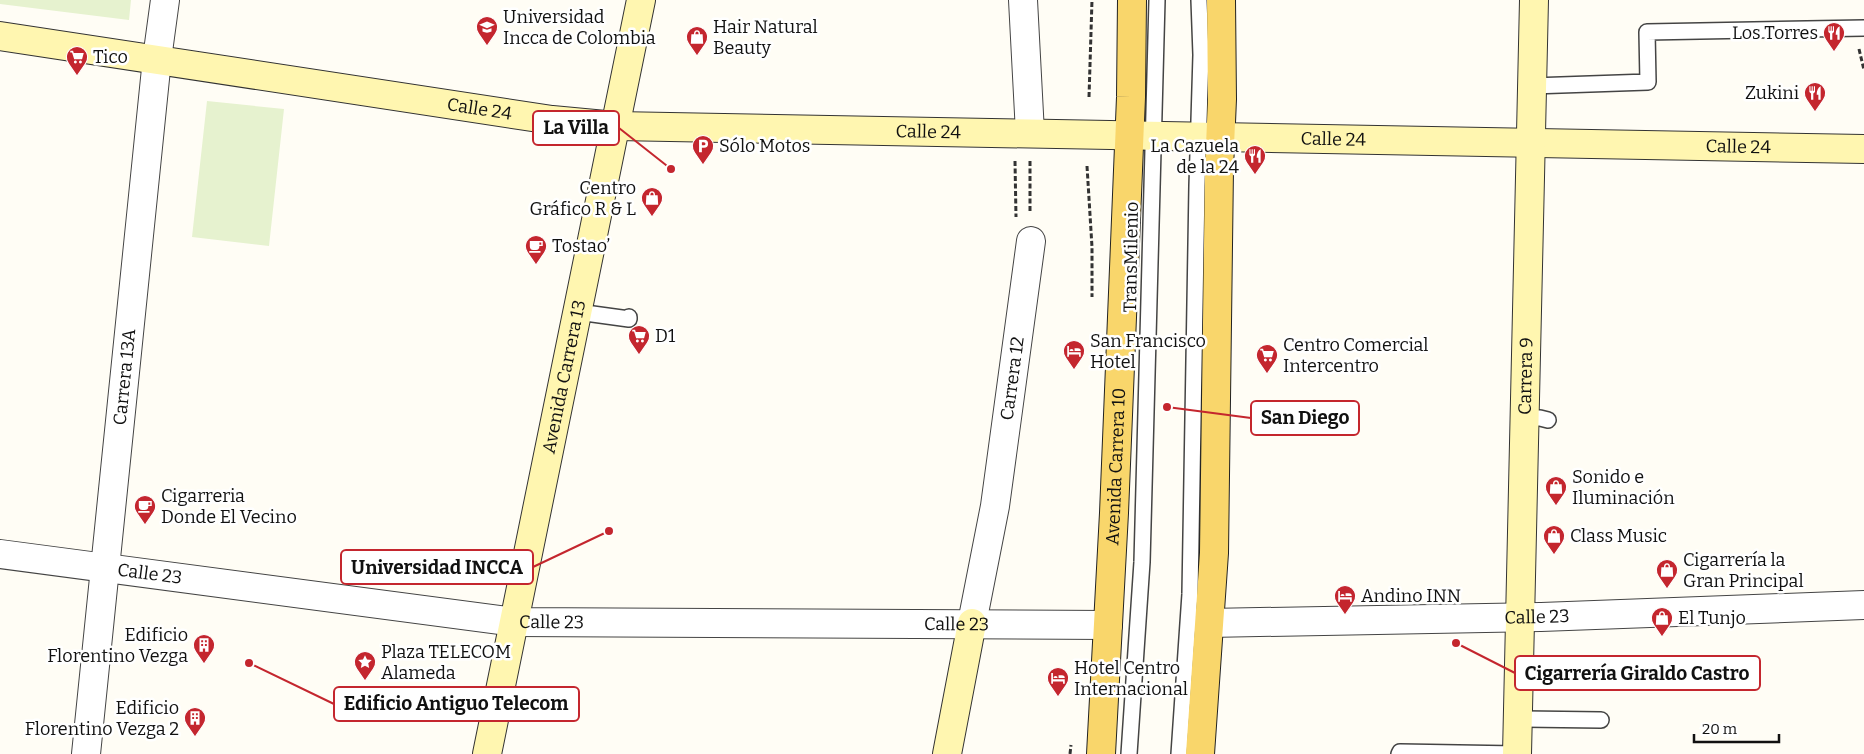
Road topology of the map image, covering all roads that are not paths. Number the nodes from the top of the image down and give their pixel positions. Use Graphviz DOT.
graph roads {
  1 [pos="165,0"];
  2 [pos="642,0"];
  3 [pos="1023,0"];
  4 [pos="1132,0"];
  5 [pos="1157,0"];
  6 [pos="1199,0"];
  7 [pos="1220,0"];
  8 [pos="1534,0"];
  9 [pos="1864,28"];
  10 [pos="0,36"];
  11 [pos="157,59"];
  12 [pos="1532,86"];
  13 [pos="616,126"];
  14 [pos="1030,133"];
  15 [pos="1141,135"];
  16 [pos="1209,137"];
  17 [pos="1530,143"];
  18 [pos="1864,149"];
  19 [pos="1031,241"];
  20 [pos="578,312"];
  21 [pos="629,317"];
  22 [pos="0,554"];
  23 [pos="105,568"];
  24 [pos="1864,605"];
  25 [pos="1520,618"];
  26 [pos="514,622"];
  27 [pos="972,623"];
  28 [pos="1208,623"];
  29 [pos="1108,625"];
  30 [pos="1517,719"];
  31 [pos="1601,720"];
  32 [pos="86,754"];
  33 [pos="487,754"];
  34 [pos="947,754"];
  35 [pos="1101,754"];
  36 [pos="1130,754"];
  37 [pos="1179,754"];
  38 [pos="1200,754"];
  39 [pos="1400,754"];
  40 [pos="1517,754"];
  1 -- 11 [label="street, Carrera 13A"];
  2 -- 13 [label="street, Avenida Carrera 13"];
  3 -- 14 [label="street"];
  4 -- 15 [label="main road, Avenida Carrera 10"];
  5 -- 15 [label="lane, TransMilenio"];
  6 -- 16 [label="lane"];
  7 -- 16 [label="main road"];
  8 -- 12 [label="street, Carrera 9"];
  9 -- 12 [label="lane"];
  10 -- 11 [label="street, Calle 24"];
  11 -- 13 [label="street, Calle 24"];
  11 -- 23 [label="street, Carrera 13A"];
  12 -- 17 [label="street, Carrera 9"];
  13 -- 14 [label="street, Calle 24"];
  13 -- 20 [label="street, Avenida Carrera 13"];
  14 -- 15 [label="street, Calle 24"];
  15 -- 16 [label="street, Calle 24"];
  15 -- 29 [label="main road, Avenida Carrera 10"];
  15 -- 36 [label="lane, TransMilenio"];
  16 -- 17 [label="street, Calle 24"];
  16 -- 28 [label="main road"];
  16 -- 37 [label="lane"];
  17 -- 18 [label="street, Calle 24"];
  17 -- 25 [label="street, Carrera 9"];
  19 -- 27 [label="street, Carrera 12"];
  20 -- 21 [label="lane"];
  20 -- 26 [label="street, Avenida Carrera 13"];
  22 -- 23 [label="street, Calle 23"];
  23 -- 26 [label="street, Calle 23"];
  23 -- 32 [label="street, Carrera 13A"];
  24 -- 25 [label="street, Calle 23"];
  25 -- 28 [label="street, Calle 23"];
  25 -- 30 [label="street, Carrera 9"];
  26 -- 27 [label="street, Calle 23"];
  26 -- 33 [label="street, Avenida Carrera 13"];
  27 -- 29 [label="street, Calle 23"];
  27 -- 34 [label="street, Carrera 12"];
  28 -- 38 [label="main road"];
  29 -- 35 [label="main road, Avenida Carrera 10"];
  30 -- 31 [label="lane"];
  30 -- 40 [label="street, Carrera 9"];
  39 -- 40 [label="lane"];
}
